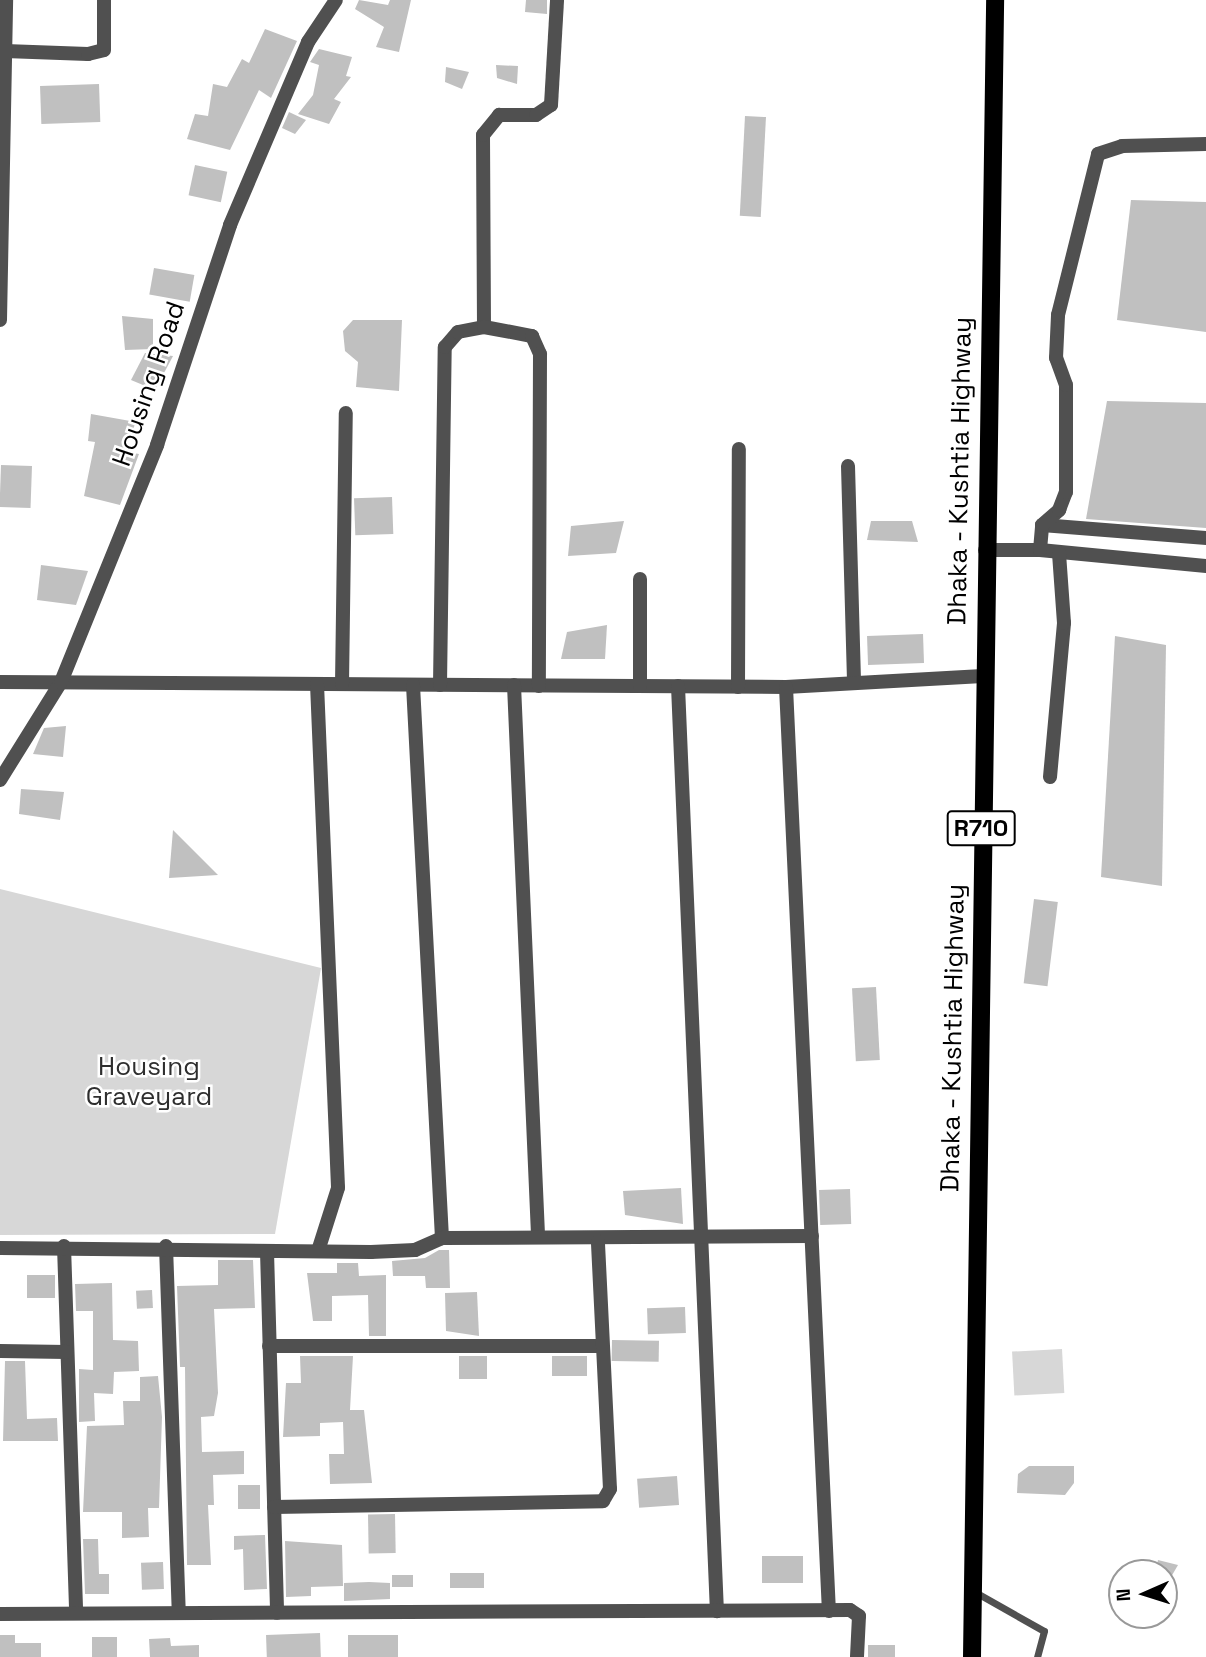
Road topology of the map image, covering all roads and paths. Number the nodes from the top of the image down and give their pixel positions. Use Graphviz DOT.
graph roads {
  1 [pos="6,0"];
  2 [pos="104,0"];
  3 [pos="336,0"];
  4 [pos="557,0"];
  5 [pos="995,0"];
  6 [pos="5,51"];
  7 [pos="1206,144"];
  8 [pos="0,320"];
  9 [pos="484,327"];
  10 [pos="346,413"];
  11 [pos="739,449"];
  12 [pos="848,466"];
  13 [pos="1042,525"];
  14 [pos="1206,538"];
  15 [pos="1040,550"];
  16 [pos="985,551"];
  17 [pos="1059,553"];
  18 [pos="1206,566"];
  19 [pos="640,579"];
  20 [pos="983,676"];
  21 [pos="0,682"];
  22 [pos="61,682"];
  23 [pos="854,683"];
  24 [pos="317,684"];
  25 [pos="342,684"];
  26 [pos="413,685"];
  27 [pos="440,685"];
  28 [pos="514,685"];
  29 [pos="539,685"];
  30 [pos="640,686"];
  31 [pos="678,686"];
  32 [pos="738,687"];
  33 [pos="786,687"];
  34 [pos="1050,777"];
  35 [pos="0,780"];
  36 [pos="538,1236"];
  37 [pos="700,1236"];
  38 [pos="812,1236"];
  39 [pos="442,1238"];
  40 [pos="598,1241"];
  41 [pos="64,1246"];
  42 [pos="166,1246"];
  43 [pos="0,1248"];
  44 [pos="267,1251"];
  45 [pos="318,1251"];
  46 [pos="269,1346"];
  47 [pos="601,1346"];
  48 [pos="0,1351"];
  49 [pos="67,1352"];
  50 [pos="274,1507"];
  51 [pos="973,1591"];
  52 [pos="717,1611"];
  53 [pos="829,1611"];
  54 [pos="179,1613"];
  55 [pos="277,1613"];
  56 [pos="0,1614"];
  57 [pos="76,1614"];
  58 [pos="858,1657"];
  59 [pos="972,1657"];
  60 [pos="1037,1657"];
  1 -- 6 [label="street"];
  2 -- 6 [label="street"];
  3 -- 22 [label="street, Housing Road"];
  4 -- 9 [label="street"];
  5 -- 16 [label="main road, Dhaka - Kushtia Highway / R710"];
  6 -- 8 [label="street"];
  7 -- 13 [label="street"];
  9 -- 27 [label="street"];
  9 -- 29 [label="street"];
  10 -- 25 [label="street"];
  11 -- 32 [label="street"];
  12 -- 23 [label="street"];
  13 -- 14 [label="street"];
  13 -- 15 [label="street"];
  15 -- 16 [label="street"];
  15 -- 17 [label="street"];
  16 -- 20 [label="main road, Dhaka - Kushtia Highway / R710"];
  17 -- 18 [label="street"];
  17 -- 34 [label="street"];
  19 -- 30 [label="street"];
  20 -- 23 [label="street"];
  20 -- 51 [label="main road, Dhaka - Kushtia Highway / R710"];
  21 -- 22 [label="street"];
  22 -- 24 [label="street"];
  22 -- 35 [label="street, Housing Road"];
  23 -- 33 [label="street"];
  24 -- 25 [label="street"];
  24 -- 45 [label="street"];
  25 -- 26 [label="street"];
  26 -- 27 [label="street"];
  26 -- 39 [label="street"];
  27 -- 28 [label="street"];
  28 -- 29 [label="street"];
  28 -- 36 [label="street"];
  29 -- 30 [label="street"];
  30 -- 31 [label="street"];
  31 -- 32 [label="street"];
  31 -- 37 [label="street"];
  32 -- 33 [label="street"];
  33 -- 38 [label="street"];
  36 -- 39 [label="street"];
  36 -- 40 [label="street"];
  37 -- 38 [label="street"];
  37 -- 40 [label="street"];
  37 -- 52 [label="street"];
  38 -- 53 [label="street"];
  39 -- 45 [label="street"];
  40 -- 47 [label="street"];
  41 -- 42 [label="street"];
  41 -- 43 [label="street"];
  41 -- 49 [label="street"];
  42 -- 44 [label="street"];
  42 -- 54 [label="street"];
  44 -- 45 [label="street"];
  44 -- 46 [label="street"];
  46 -- 47 [label="street"];
  46 -- 50 [label="street"];
  47 -- 50 [label="street"];
  48 -- 49 [label="street"];
  49 -- 57 [label="street"];
  50 -- 55 [label="street"];
  51 -- 59 [label="main road, Dhaka - Kushtia Highway / R710"];
  51 -- 60 [label="lane"];
  52 -- 53 [label="street"];
  52 -- 55 [label="street"];
  53 -- 58 [label="street"];
  54 -- 55 [label="street"];
  54 -- 57 [label="street"];
  56 -- 57 [label="street"];
}
